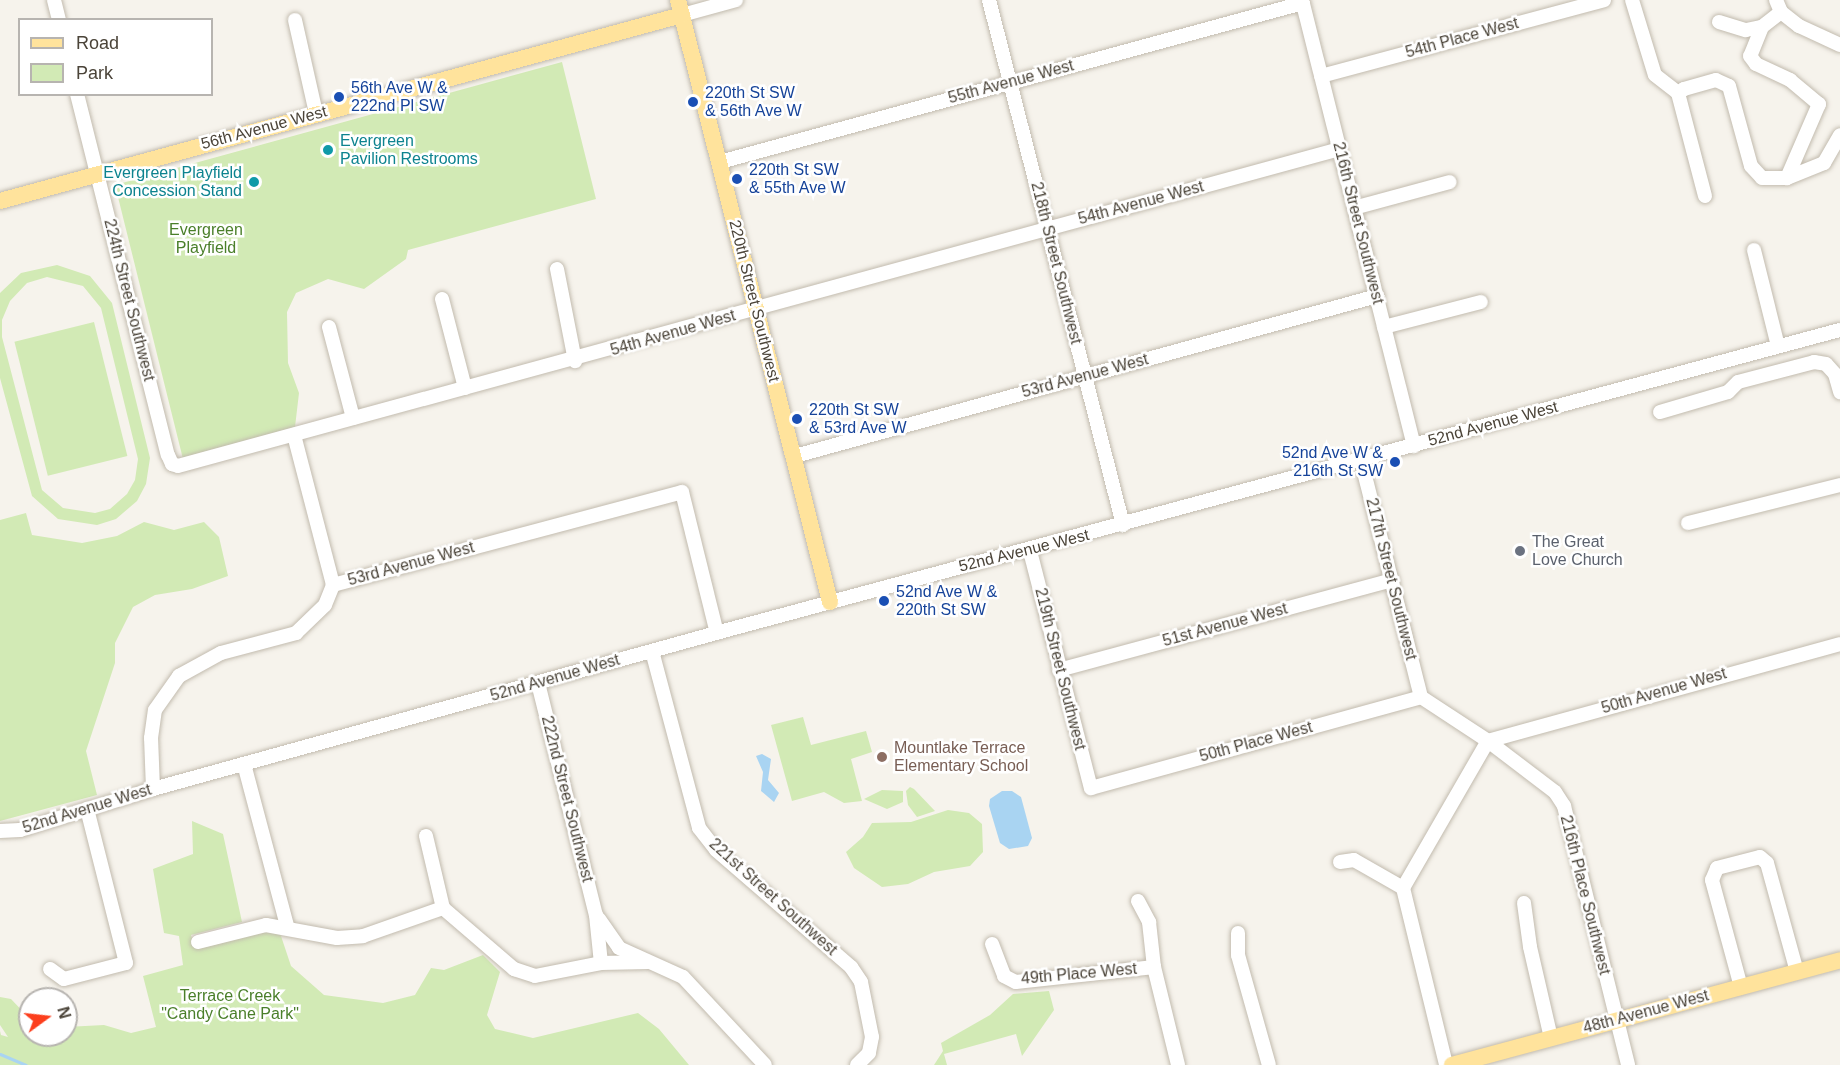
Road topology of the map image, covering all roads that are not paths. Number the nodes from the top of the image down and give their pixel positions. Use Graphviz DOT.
graph roads {
  1 [pos="54,0"];
  2 [pos="736,0"];
  3 [pos="989,0"];
  4 [pos="1604,0"];
  5 [pos="1632,0"];
  6 [pos="1302,1"];
  7 [pos="1779,6"];
  8 [pos="680,8"];
  9 [pos="58,18"];
  10 [pos="295,20"];
  11 [pos="1719,22"];
  12 [pos="1761,27"];
  13 [pos="1840,45"];
  14 [pos="1321,76"];
  15 [pos="1010,81"];
  16 [pos="1678,93"];
  17 [pos="78,96"];
  18 [pos="316,113"];
  19 [pos="1840,135"];
  20 [pos="1340,149"];
  21 [pos="720,162"];
  22 [pos="97,174"];
  23 [pos="1787,177"];
  24 [pos="1450,182"];
  25 [pos="1705,196"];
  26 [pos="0,201"];
  27 [pos="1354,208"];
  28 [pos="1048,229"];
  29 [pos="1754,250"];
  30 [pos="557,269"];
  31 [pos="1377,296"];
  32 [pos="442,298"];
  33 [pos="1481,302"];
  34 [pos="756,310"];
  35 [pos="329,327"];
  36 [pos="1384,327"];
  37 [pos="1840,330"];
  38 [pos="1778,346"];
  39 [pos="574,361"];
  40 [pos="1085,376"];
  41 [pos="465,388"];
  42 [pos="1840,392"];
  43 [pos="1660,412"];
  44 [pos="353,418"];
  45 [pos="294,435"];
  46 [pos="1414,446"];
  47 [pos="795,456"];
  48 [pos="1361,460"];
  49 [pos="178,466"];
  50 [pos="1840,485"];
  51 [pos="1688,523"];
  52 [pos="1123,525"];
  53 [pos="1030,551"];
  54 [pos="1392,580"];
  55 [pos="333,585"];
  56 [pos="830,602"];
  57 [pos="717,633"];
  58 [pos="1840,644"];
  59 [pos="652,651"];
  60 [pos="1059,670"];
  61 [pos="538,683"];
  62 [pos="1421,697"];
  63 [pos="1488,741"];
  64 [pos="244,764"];
  65 [pos="1090,788"];
  66 [pos="153,789"];
  67 [pos="87,809"];
  68 [pos="0,831"];
  69 [pos="426,836"];
  70 [pos="1340,862"];
  71 [pos="1403,888"];
  72 [pos="1138,901"];
  73 [pos="1524,903"];
  74 [pos="442,908"];
  75 [pos="596,915"];
  76 [pos="287,926"];
  77 [pos="1238,933"];
  78 [pos="198,942"];
  79 [pos="992,944"];
  80 [pos="1840,960"];
  81 [pos="648,962"];
  82 [pos="601,963"];
  83 [pos="1154,967"];
  84 [pos="50,969"];
  85 [pos="1797,972"];
  86 [pos="1741,987"];
  87 [pos="1616,1019"];
  88 [pos="1551,1038"];
  89 [pos="765,1065"];
  90 [pos="857,1065"];
  91 [pos="1178,1065"];
  92 [pos="1269,1065"];
  93 [pos="1446,1065"];
  94 [pos="1452,1065"];
  95 [pos="1628,1065"];
  1 -- 9 [label="street"];
  2 -- 8 [label="street, 56th Avenue West"];
  3 -- 15 [label="street, 218th Street Southwest"];
  4 -- 14 [label="street, 54th Place West"];
  5 -- 16 [label="street"];
  6 -- 14 [label="street, 216th Street Southwest"];
  6 -- 15 [label="street, 55th Avenue West"];
  7 -- 12 [label="street"];
  7 -- 13 [label="street"];
  8 -- 18 [label="main road, 56th Avenue West"];
  8 -- 21 [label="main road, 220th Street Southwest"];
  10 -- 18 [label="street"];
  11 -- 12 [label="street"];
  12 -- 23 [label="street"];
  14 -- 20 [label="street, 216th Street Southwest"];
  15 -- 21 [label="street, 55th Avenue West"];
  15 -- 28 [label="street, 218th Street Southwest"];
  16 -- 23 [label="street"];
  16 -- 25 [label="street"];
  17 -- 22 [label="street, 224th Street Southwest"];
  18 -- 22 [label="main road, 56th Avenue West"];
  19 -- 23 [label="street"];
  20 -- 27 [label="street, 216th Street Southwest"];
  20 -- 28 [label="street, 54th Avenue West"];
  21 -- 34 [label="main road, 220th Street Southwest"];
  22 -- 26 [label="main road, 56th Avenue West"];
  22 -- 49 [label="street, 224th Street Southwest"];
  24 -- 27 [label="street"];
  27 -- 31 [label="street, 216th Street Southwest"];
  28 -- 34 [label="street, 54th Avenue West"];
  28 -- 40 [label="street, 218th Street Southwest"];
  29 -- 38 [label="street"];
  30 -- 39 [label="street"];
  31 -- 36 [label="street, 216th Street Southwest"];
  31 -- 40 [label="street, 53rd Avenue West"];
  32 -- 41 [label="street"];
  33 -- 36 [label="street"];
  34 -- 39 [label="street, 54th Avenue West"];
  34 -- 47 [label="main road, 220th Street Southwest"];
  35 -- 44 [label="street"];
  36 -- 46 [label="street, 216th Street Southwest"];
  37 -- 38 [label="street, 52nd Avenue West"];
  38 -- 46 [label="street, 52nd Avenue West"];
  39 -- 41 [label="street, 54th Avenue West"];
  40 -- 47 [label="street, 53rd Avenue West"];
  40 -- 52 [label="street, 218th Street Southwest"];
  41 -- 44 [label="street, 54th Avenue West"];
  42 -- 43 [label="street"];
  44 -- 45 [label="street, 54th Avenue West"];
  45 -- 49 [label="street, 54th Avenue West"];
  45 -- 55 [label="street"];
  46 -- 48 [label="street, 52nd Avenue West"];
  47 -- 56 [label="main road, 220th Street Southwest"];
  48 -- 52 [label="street, 52nd Avenue West"];
  48 -- 54 [label="street, 217th Street Southwest"];
  50 -- 51 [label="street"];
  52 -- 53 [label="street, 52nd Avenue West"];
  53 -- 56 [label="street, 52nd Avenue West"];
  53 -- 60 [label="street, 219th Street Southwest"];
  54 -- 60 [label="street, 51st Avenue West"];
  54 -- 62 [label="street, 217th Street Southwest"];
  55 -- 57 [label="street, 53rd Avenue West"];
  55 -- 66 [label="street, 53rd Avenue West"];
  56 -- 57 [label="street, 52nd Avenue West"];
  57 -- 59 [label="street, 52nd Avenue West"];
  58 -- 63 [label="street, 50th Avenue West"];
  59 -- 61 [label="street, 52nd Avenue West"];
  59 -- 90 [label="street, 221st Street Southwest"];
  60 -- 65 [label="street, 219th Street Southwest"];
  61 -- 64 [label="street, 52nd Avenue West"];
  61 -- 75 [label="street, 222nd Street Southwest"];
  62 -- 63 [label="street, 216th Place Southwest"];
  62 -- 65 [label="street, 50th Place West"];
  63 -- 71 [label="street"];
  63 -- 87 [label="street, 216th Place Southwest"];
  64 -- 66 [label="street, 52nd Avenue West"];
  64 -- 76 [label="street"];
  66 -- 67 [label="street, 52nd Avenue West"];
  67 -- 68 [label="street, 52nd Avenue West"];
  67 -- 84 [label="street"];
  69 -- 74 [label="street"];
  70 -- 71 [label="street"];
  71 -- 93 [label="street"];
  72 -- 83 [label="street"];
  73 -- 88 [label="street"];
  74 -- 76 [label="street"];
  74 -- 82 [label="street"];
  75 -- 81 [label="street, 222nd Street Southwest"];
  75 -- 82 [label="street, 222nd Street Southwest"];
  76 -- 78 [label="street"];
  77 -- 92 [label="street"];
  79 -- 83 [label="street, 49th Place West"];
  80 -- 85 [label="main road, 48th Avenue West"];
  81 -- 82 [label="street, 222nd Street Southwest"];
  81 -- 89 [label="street, 222nd Street Southwest"];
  83 -- 91 [label="street"];
  85 -- 86 [label="main road, 48th Avenue West"];
  85 -- 86 [label="street"];
  86 -- 87 [label="main road, 48th Avenue West"];
  87 -- 88 [label="main road, 48th Avenue West"];
  87 -- 95 [label="street"];
  88 -- 94 [label="main road, 48th Avenue West"];
}
